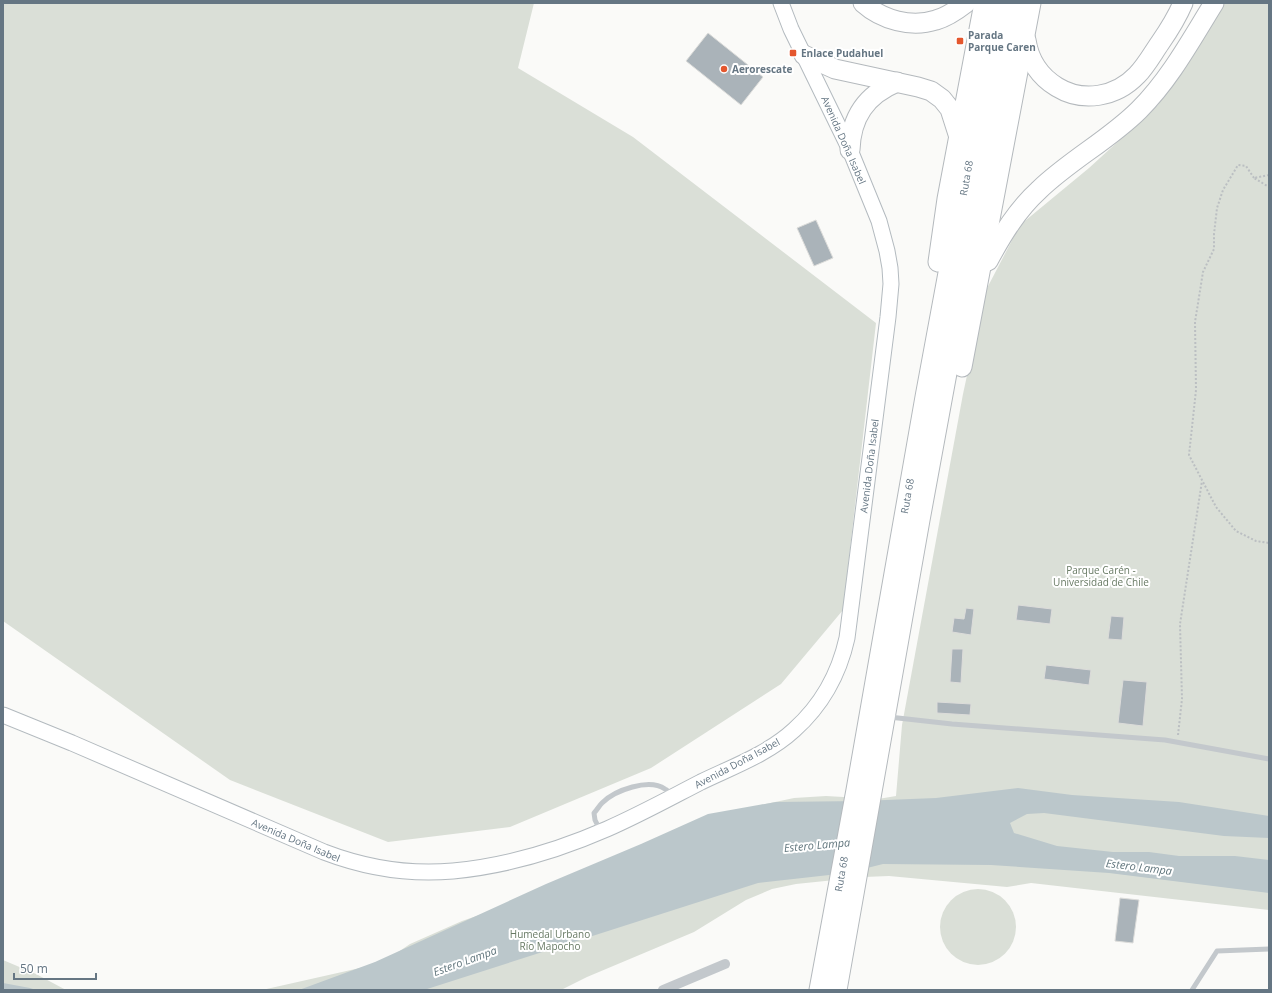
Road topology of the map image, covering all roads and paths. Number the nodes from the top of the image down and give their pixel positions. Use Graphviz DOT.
graph roads {
  1 [pos="781,3"];
  2 [pos="863,3"];
  3 [pos="966,3"];
  4 [pos="984,3"];
  5 [pos="998,3"];
  6 [pos="1015,3"];
  7 [pos="1031,3"];
  8 [pos="1183,3"];
  9 [pos="1214,3"];
  10 [pos="1026,34"];
  11 [pos="804,56"];
  12 [pos="897,82"];
  13 [pos="959,138"];
  14 [pos="850,150"];
  15 [pos="1269,176"];
  16 [pos="1254,178"];
  17 [pos="1269,187"];
  18 [pos="979,280"];
  19 [pos="925,397"];
  20 [pos="1202,480"];
  21 [pos="920,520"];
  22 [pos="1269,543"];
  23 [pos="3,715"];
  24 [pos="886,716"];
  25 [pos="1178,742"];
  26 [pos="1269,759"];
  27 [pos="864,792"];
  28 [pos="672,797"];
  29 [pos="600,832"];
  30 [pos="843,908"];
  31 [pos="1269,949"];
  32 [pos="725,964"];
  33 [pos="663,990"];
  34 [pos="820,990"];
  35 [pos="837,990"];
  36 [pos="1192,990"];
  1 -- 11 [label="street, Avenida Doña Isabel"];
  2 -- 3 [label="highway"];
  4 -- 13 [label="highway"];
  5 -- 19 [label="highway, Ruta 68"];
  6 -- 21 [label="highway, Ruta 68"];
  7 -- 10 [label="highway"];
  8 -- 10 [label="highway"];
  9 -- 18 [label="highway"];
  10 -- 18 [label="highway"];
  11 -- 12 [label="highway"];
  11 -- 14 [label="street, Avenida Doña Isabel"];
  12 -- 13 [label="highway"];
  12 -- 14 [label="highway"];
  13 -- 19 [label="highway"];
  14 -- 28 [label="street, Avenida Doña Isabel"];
  15 -- 16 [label="path"];
  16 -- 17 [label="path"];
  16 -- 20 [label="path"];
  18 -- 21 [label="highway"];
  19 -- 27 [label="highway, Ruta 68"];
  20 -- 22 [label="path"];
  20 -- 25 [label="path"];
  21 -- 24 [label="highway, Ruta 68"];
  23 -- 29 [label="street, Avenida Doña Isabel"];
  24 -- 25 [label="lane"];
  24 -- 27 [label="highway, Ruta 68"];
  25 -- 26 [label="lane"];
  27 -- 30 [label="highway, Ruta 68"];
  28 -- 29 [label="street, Avenida Doña Isabel"];
  28 -- 29 [label="lane"];
  30 -- 34 [label="highway, Ruta 68"];
  30 -- 35 [label="highway, Ruta 68"];
  31 -- 36 [label="lane"];
  32 -- 33 [label="street"];
}
